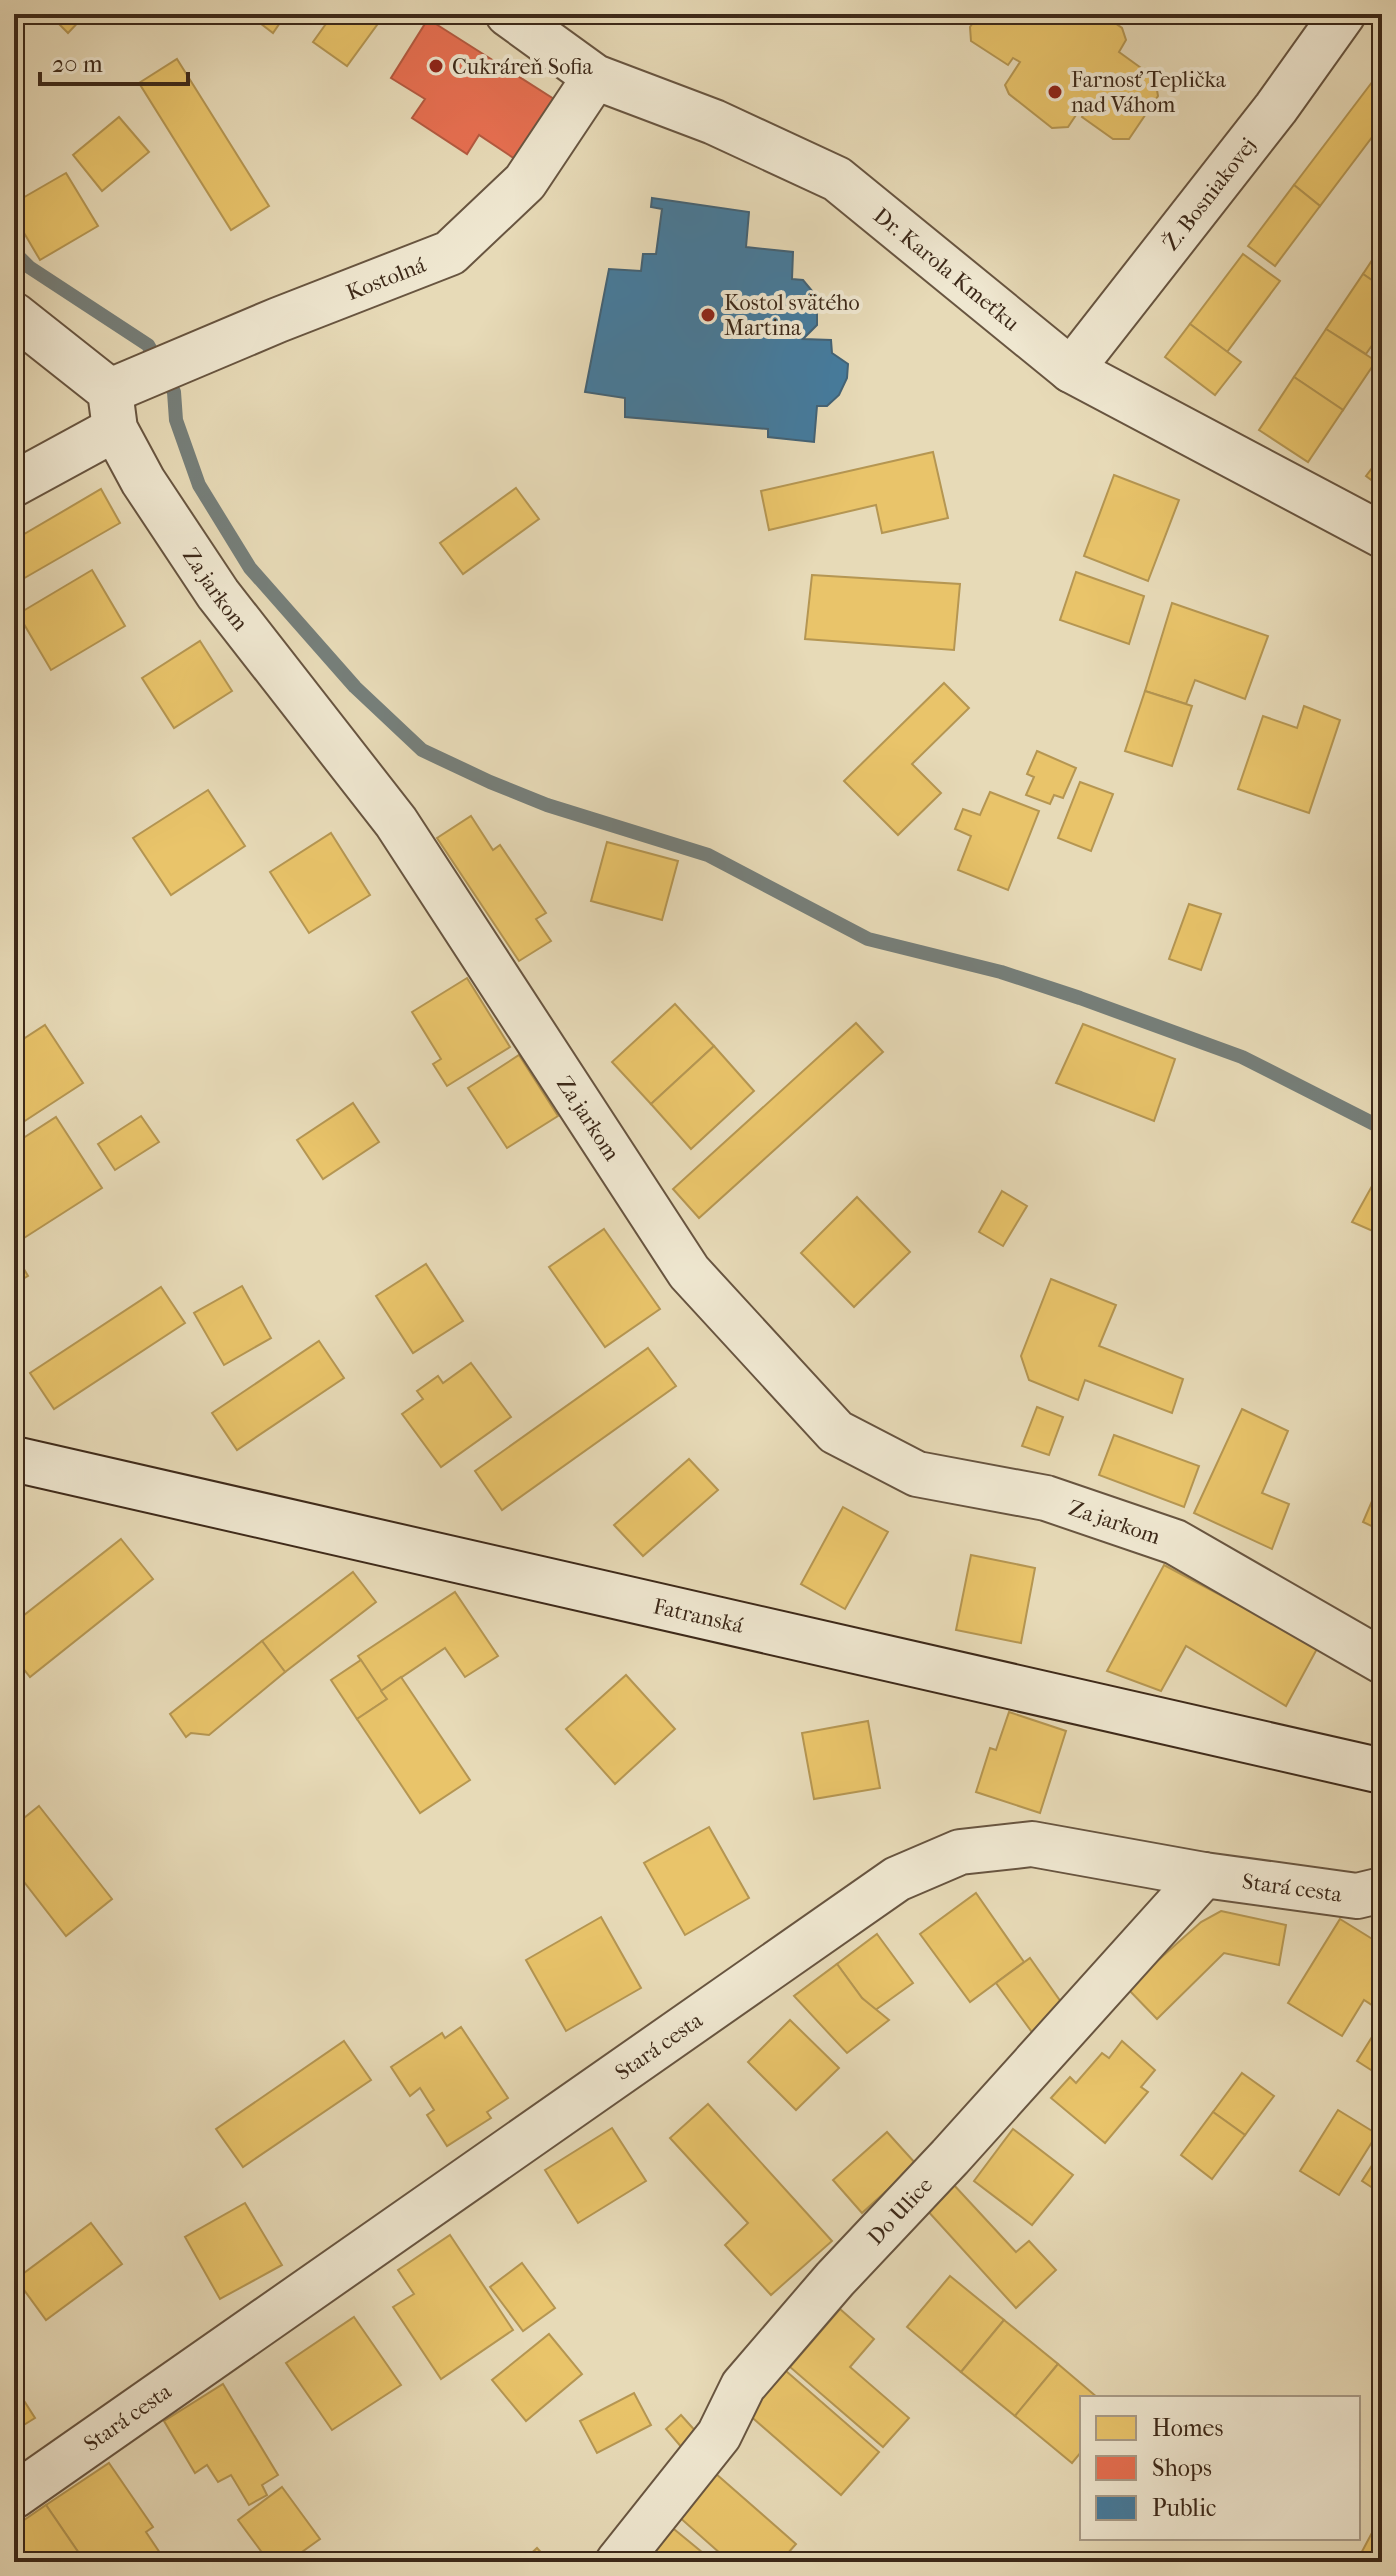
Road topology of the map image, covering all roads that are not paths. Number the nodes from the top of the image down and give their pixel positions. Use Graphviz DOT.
graph roads {
  1 [pos="508,14"];
  2 [pos="1343,14"];
  3 [pos="595,77"];
  4 [pos="14,315"];
  5 [pos="1071,370"];
  6 [pos="138,390"];
  7 [pos="14,484"];
  8 [pos="1382,535"];
  9 [pos="14,1459"];
  10 [pos="1382,1661"];
  11 [pos="1382,1771"];
  12 [pos="1204,1875"];
  13 [pos="1382,1890"];
  14 [pos="14,2496"];
  15 [pos="618,2562"];
  1 -- 3 [label="street, Dr. Karola Kmeťku"];
  2 -- 5 [label="street, Ž. Bosniakovej"];
  3 -- 5 [label="street, Dr. Karola Kmeťku"];
  3 -- 6 [label="street, Kostolná"];
  4 -- 6 [label="street, Za jarkom"];
  5 -- 8 [label="street, Dr. Karola Kmeťku"];
  6 -- 7 [label="street, Kostolná"];
  6 -- 10 [label="street, Za jarkom"];
  9 -- 11 [label="street, Fatranská"];
  12 -- 13 [label="street, Stará cesta"];
  12 -- 14 [label="street, Stará cesta"];
  12 -- 15 [label="street, Do Ulice"];
}
